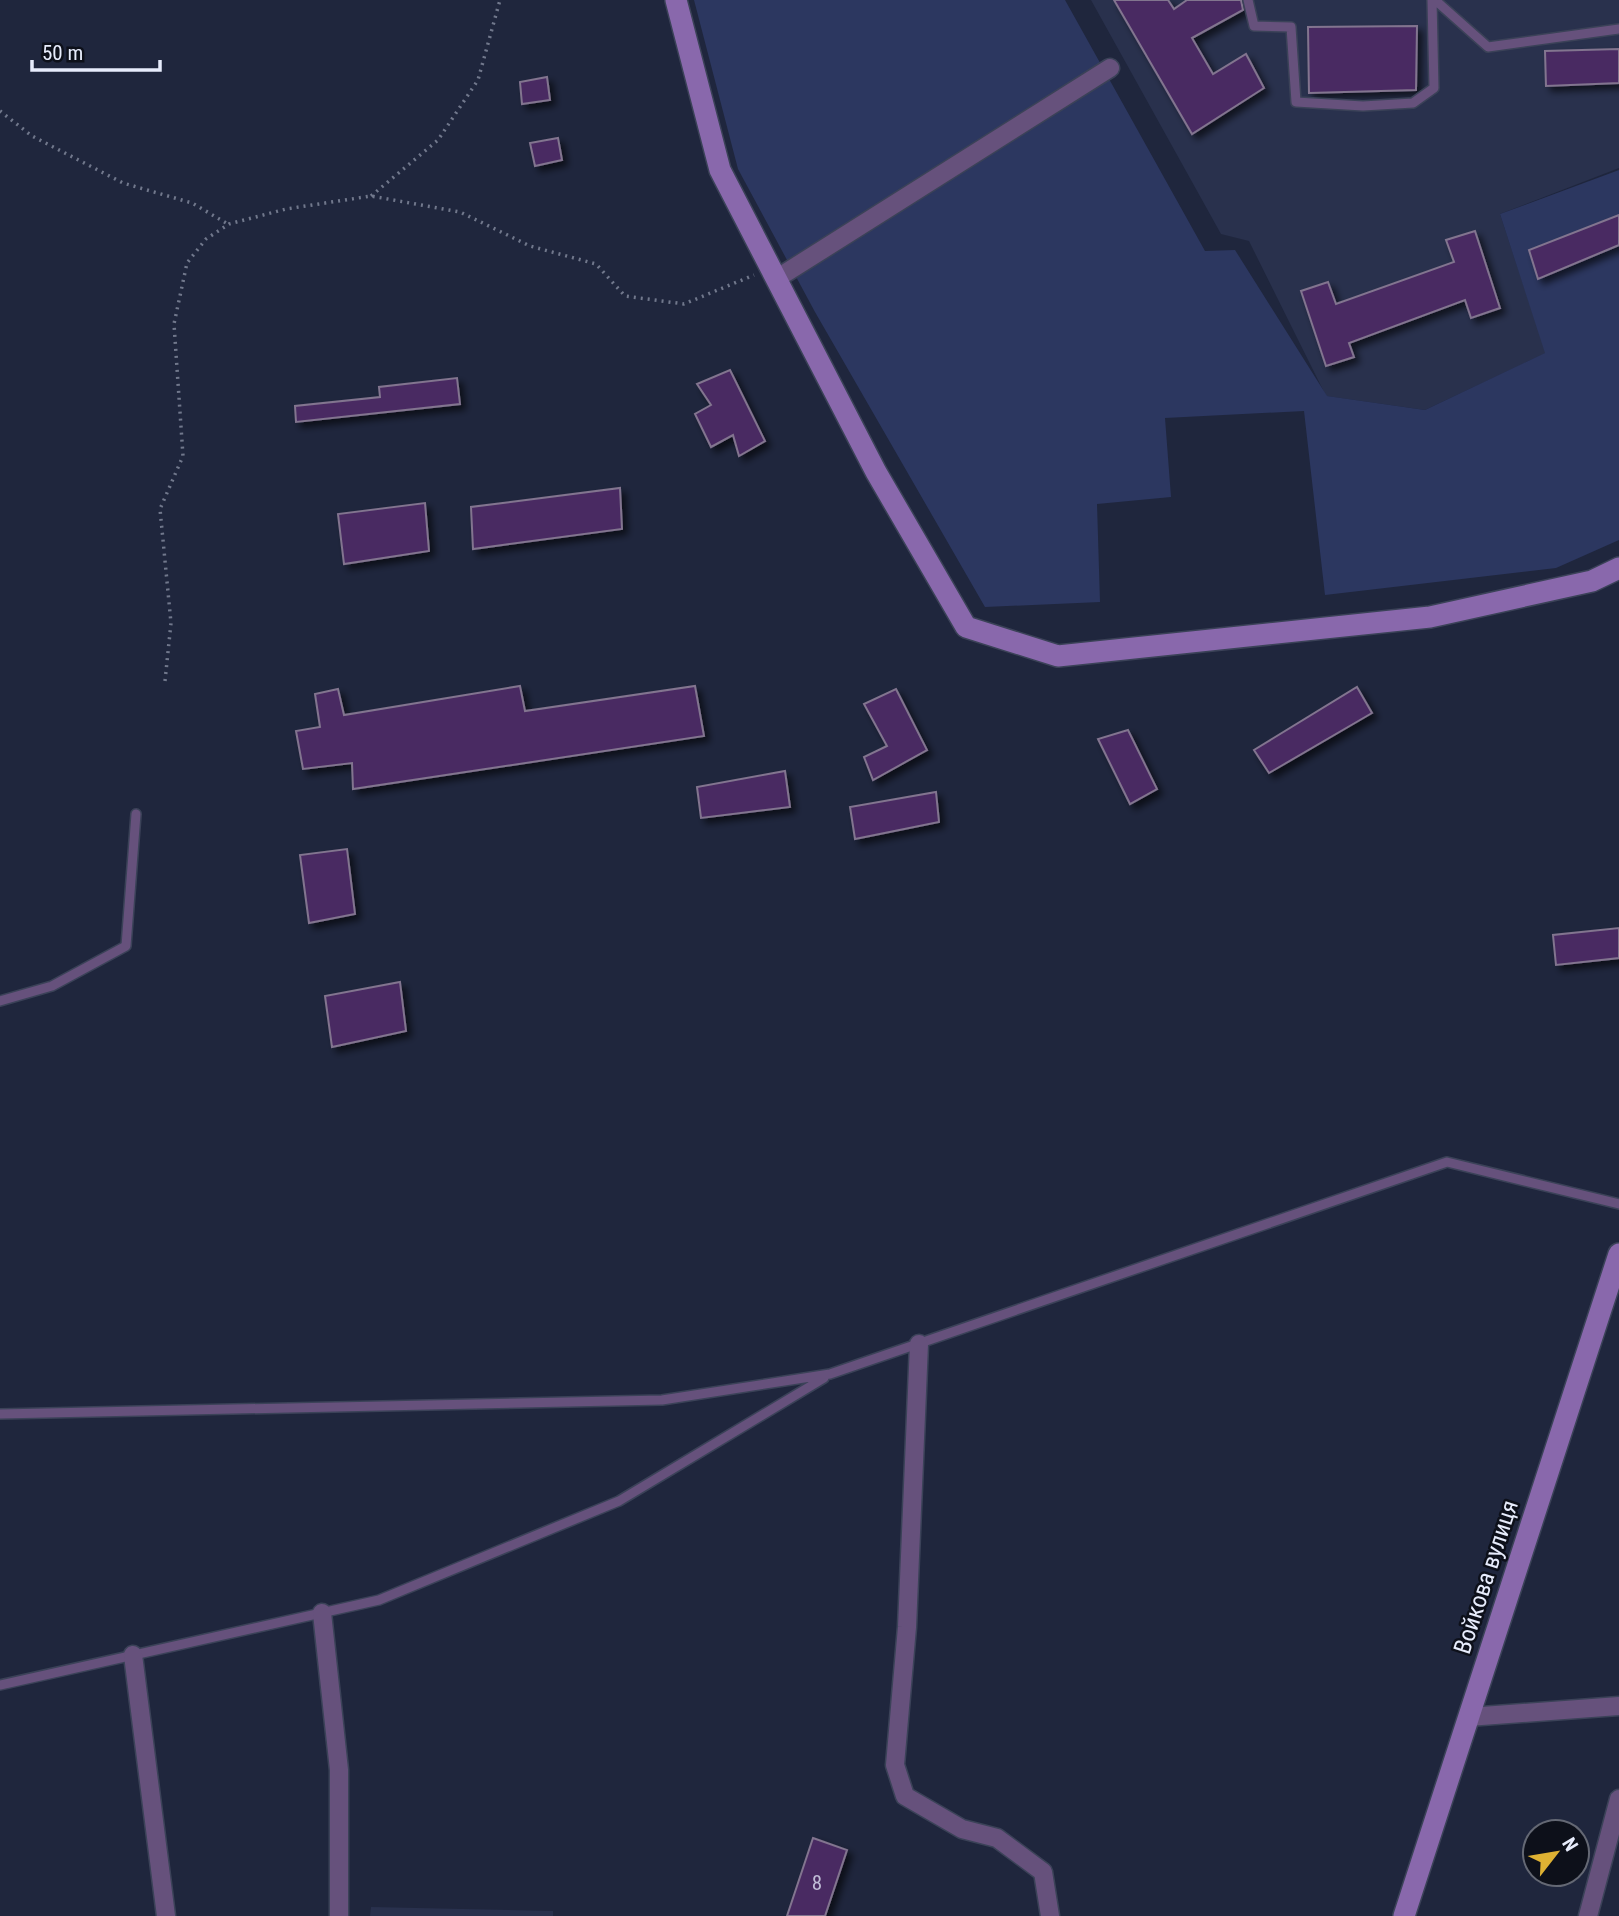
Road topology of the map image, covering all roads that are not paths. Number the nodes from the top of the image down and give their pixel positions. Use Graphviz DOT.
graph roads {
  1 [pos="676,0"];
  2 [pos="1248,0"];
  3 [pos="1434,0"];
  4 [pos="1619,29"];
  5 [pos="1110,68"];
  6 [pos="774,274"];
  7 [pos="1619,568"];
  8 [pos="136,814"];
  9 [pos="0,1001"];
  10 [pos="1619,1204"];
  11 [pos="1619,1254"];
  12 [pos="919,1344"];
  13 [pos="830,1374"];
  14 [pos="0,1414"];
  15 [pos="322,1613"];
  16 [pos="133,1655"];
  17 [pos="0,1685"];
  18 [pos="1619,1706"];
  19 [pos="1468,1717"];
  20 [pos="1619,1799"];
  21 [pos="166,1916"];
  22 [pos="339,1916"];
  23 [pos="1050,1916"];
  24 [pos="1404,1916"];
  25 [pos="1588,1916"];
  1 -- 6 [label="street"];
  2 -- 3 [label="lane"];
  3 -- 4 [label="lane"];
  5 -- 6 [label="street"];
  6 -- 7 [label="street"];
  8 -- 9 [label="lane"];
  10 -- 12 [label="lane"];
  11 -- 19 [label="street, Войкова вулиця"];
  12 -- 13 [label="lane"];
  12 -- 23 [label="street"];
  13 -- 14 [label="lane"];
  13 -- 15 [label="lane"];
  15 -- 16 [label="lane"];
  15 -- 22 [label="street"];
  16 -- 17 [label="lane"];
  16 -- 21 [label="street"];
  18 -- 19 [label="street"];
  19 -- 24 [label="street, Войкова вулиця"];
  20 -- 25 [label="street"];
}
